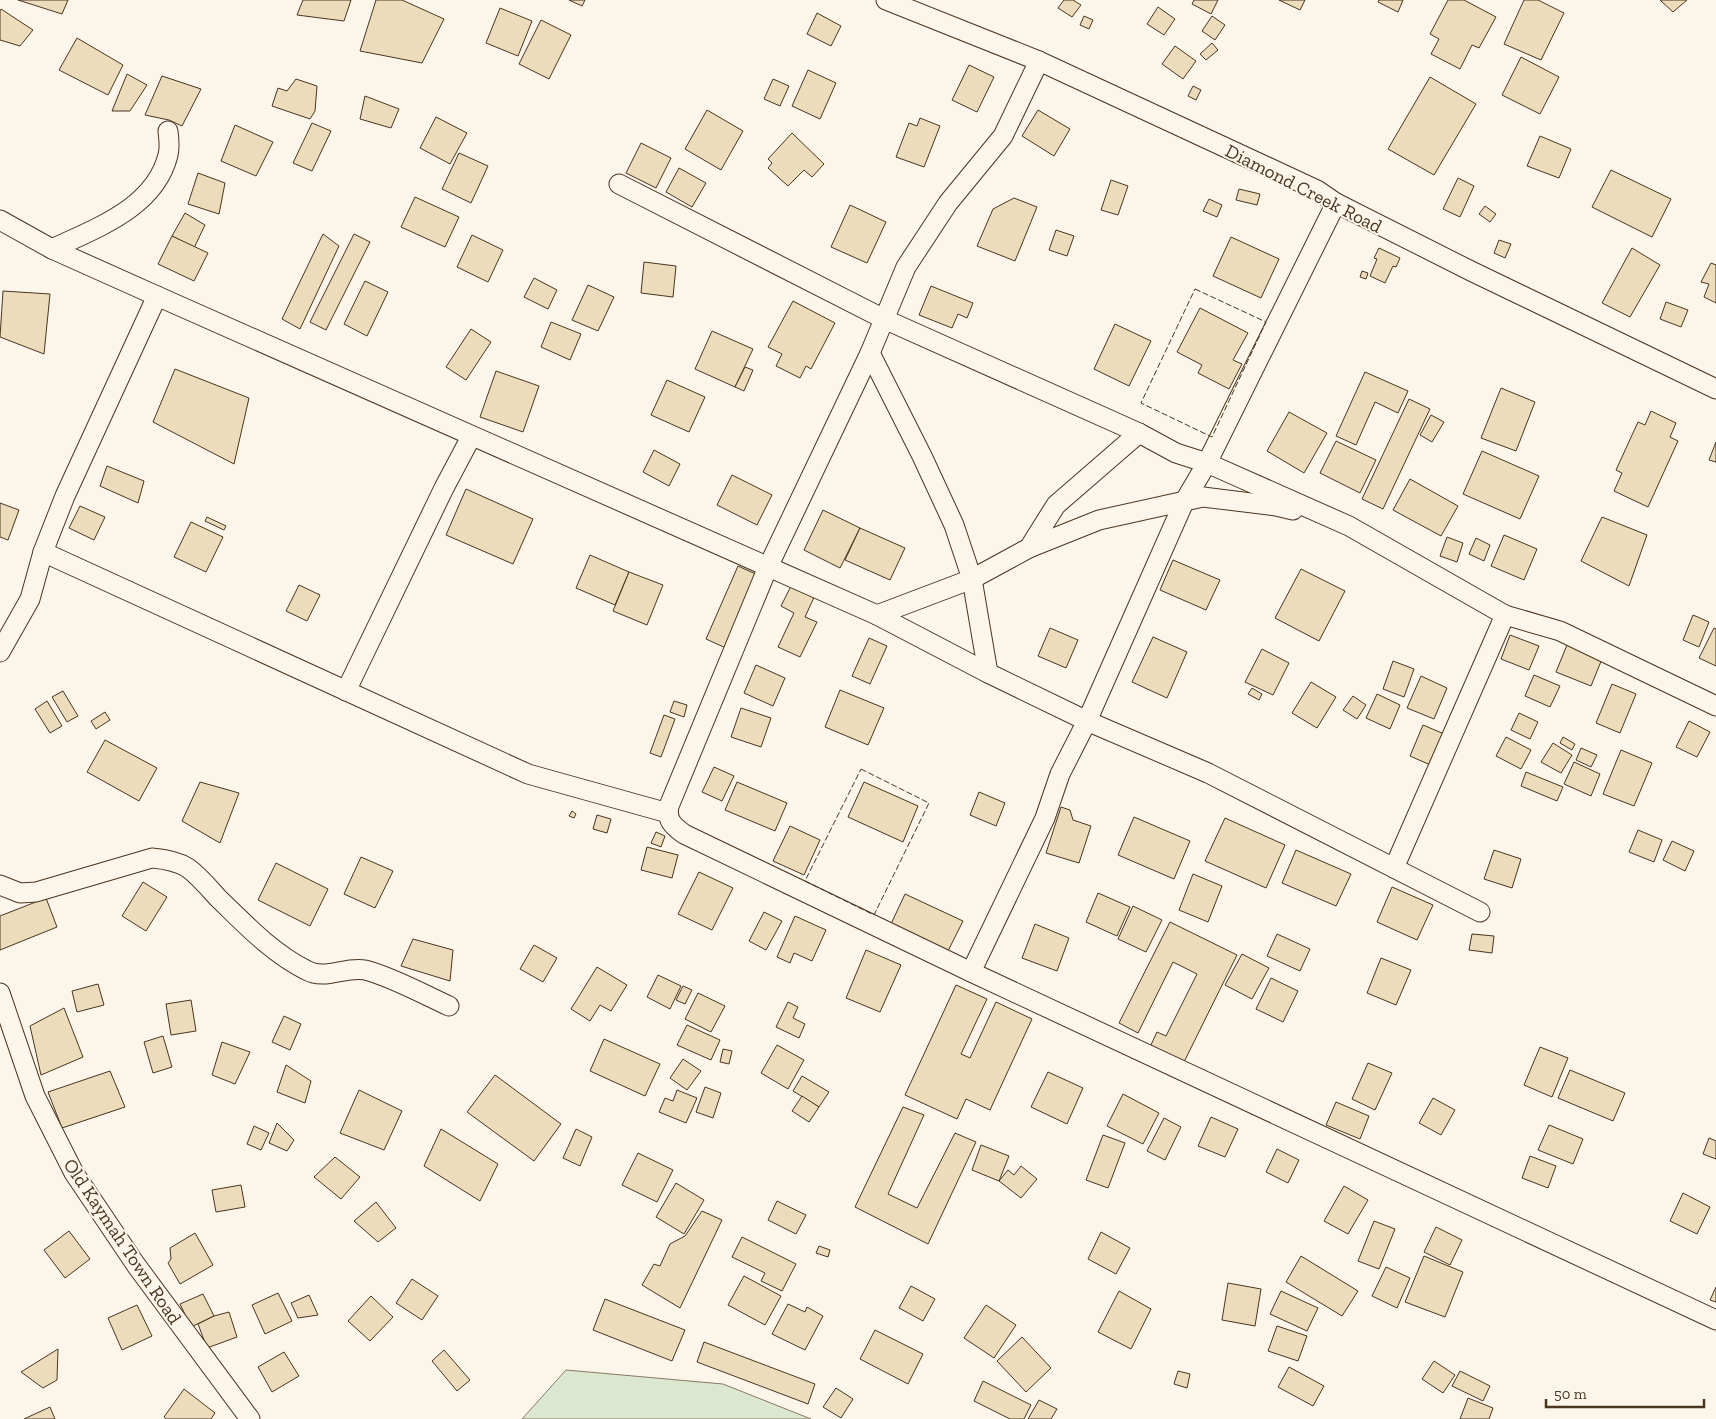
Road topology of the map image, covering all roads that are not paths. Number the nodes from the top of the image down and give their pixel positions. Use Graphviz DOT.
graph roads {
  1 [pos="886,0"];
  2 [pos="1039,61"];
  3 [pos="168,132"];
  4 [pos="619,184"];
  5 [pos="1336,204"];
  6 [pos="0,220"];
  7 [pos="52,248"];
  8 [pos="157,296"];
  9 [pos="884,320"];
  10 [pos="870,353"];
  11 [pos="1716,389"];
  12 [pos="1139,434"];
  13 [pos="471,436"];
  14 [pos="1207,463"];
  15 [pos="1184,502"];
  16 [pos="1349,526"];
  17 [pos="1029,548"];
  18 [pos="44,552"];
  19 [pos="768,567"];
  20 [pos="972,579"];
  21 [pos="878,615"];
  22 [pos="1505,615"];
  23 [pos="0,652"];
  24 [pos="988,673"];
  25 [pos="346,690"];
  26 [pos="1716,706"];
  27 [pos="1087,721"];
  28 [pos="668,813"];
  29 [pos="1394,868"];
  30 [pos="0,884"];
  31 [pos="1480,912"];
  32 [pos="971,972"];
  33 [pos="0,993"];
  34 [pos="449,1006"];
  35 [pos="1716,1320"];
  36 [pos="250,1419"];
  1 -- 2 [label="street, Diamond Creek Road"];
  2 -- 5 [label="street, Diamond Creek Road"];
  2 -- 9 [label="street"];
  3 -- 7 [label="street"];
  4 -- 9 [label="street"];
  5 -- 11 [label="street, Diamond Creek Road"];
  5 -- 14 [label="street"];
  6 -- 7 [label="street"];
  7 -- 8 [label="street"];
  8 -- 13 [label="street"];
  8 -- 18 [label="street"];
  9 -- 10 [label="street"];
  9 -- 12 [label="street"];
  10 -- 19 [label="street"];
  10 -- 20 [label="street"];
  12 -- 14 [label="street"];
  12 -- 17 [label="street"];
  13 -- 19 [label="street"];
  13 -- 25 [label="street"];
  14 -- 15 [label="street"];
  14 -- 16 [label="street"];
  15 -- 16 [label="street"];
  15 -- 17 [label="street"];
  15 -- 27 [label="street"];
  16 -- 22 [label="street"];
  17 -- 20 [label="street"];
  18 -- 23 [label="street"];
  18 -- 25 [label="street"];
  19 -- 21 [label="street"];
  19 -- 28 [label="street"];
  20 -- 21 [label="street"];
  20 -- 24 [label="street"];
  21 -- 24 [label="street"];
  22 -- 26 [label="street"];
  22 -- 29 [label="street"];
  24 -- 27 [label="street"];
  25 -- 28 [label="street"];
  27 -- 29 [label="street"];
  27 -- 32 [label="street"];
  28 -- 32 [label="street"];
  29 -- 31 [label="street"];
  30 -- 34 [label="street"];
  32 -- 35 [label="street"];
  33 -- 36 [label="street, Old Kaymah Town Road"];
}
